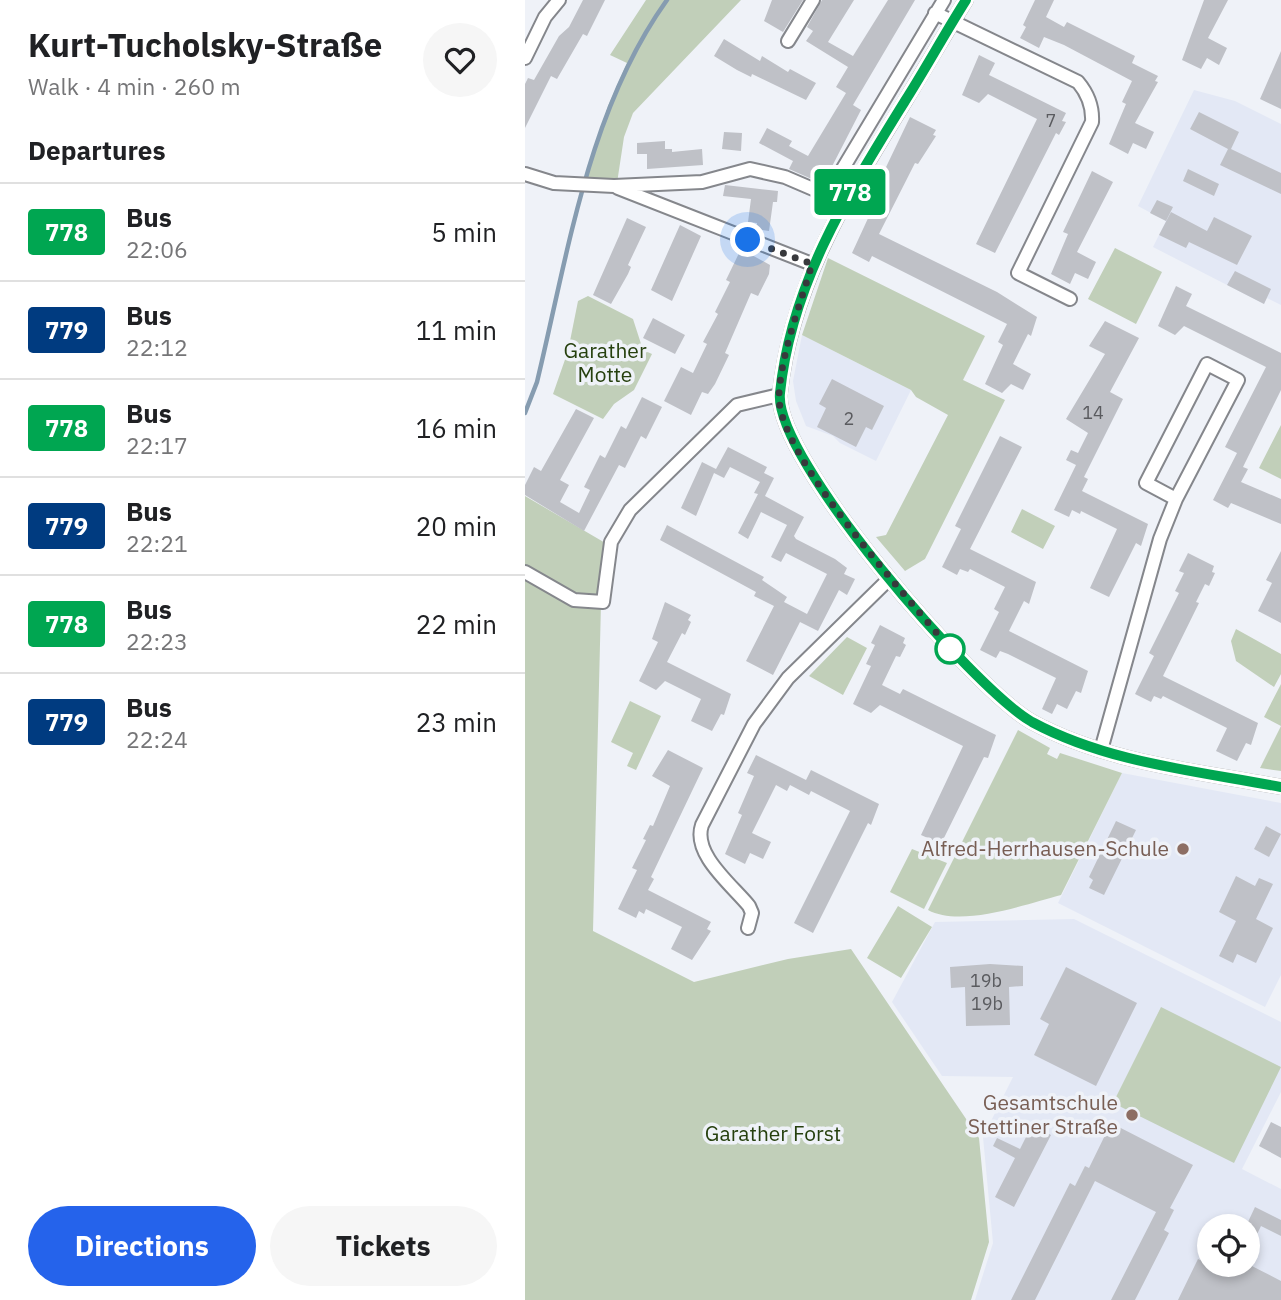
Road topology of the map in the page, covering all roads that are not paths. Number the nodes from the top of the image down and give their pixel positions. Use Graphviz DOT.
graph roads {
  1 [pos="559,0"];
  2 [pos="813,0"];
  3 [pos="944,0"];
  4 [pos="966,0"];
  5 [pos="936,13"];
  6 [pos="952,22"];
  7 [pos="788,41"];
  8 [pos="525,58"];
  9 [pos="525,174"];
  10 [pos="614,186"];
  11 [pos="828,195"];
  12 [pos="842,205"];
  13 [pos="812,264"];
  14 [pos="1070,299"];
  15 [pos="779,395"];
  16 [pos="1177,499"];
  17 [pos="525,572"];
  18 [pos="889,579"];
  19 [pos="1101,750"];
  20 [pos="1281,787"];
  21 [pos="748,928"];
  1 -- 8 [label="street"];
  2 -- 7 [label="street"];
  3 -- 5 [label="street"];
  4 -- 6 [label="street"];
  5 -- 6 [label="street"];
  5 -- 11 [label="street"];
  6 -- 12 [label="street"];
  6 -- 14 [label="street"];
  9 -- 10 [label="street"];
  10 -- 11 [label="street"];
  10 -- 13 [label="street"];
  11 -- 12 [label="street"];
  12 -- 13 [label="street"];
  13 -- 15 [label="street"];
  15 -- 17 [label="street"];
  15 -- 18 [label="street"];
  16 -- 16 [label="street"];
  16 -- 19 [label="street"];
  18 -- 19 [label="street"];
  18 -- 21 [label="street"];
  19 -- 20 [label="street"];
}
